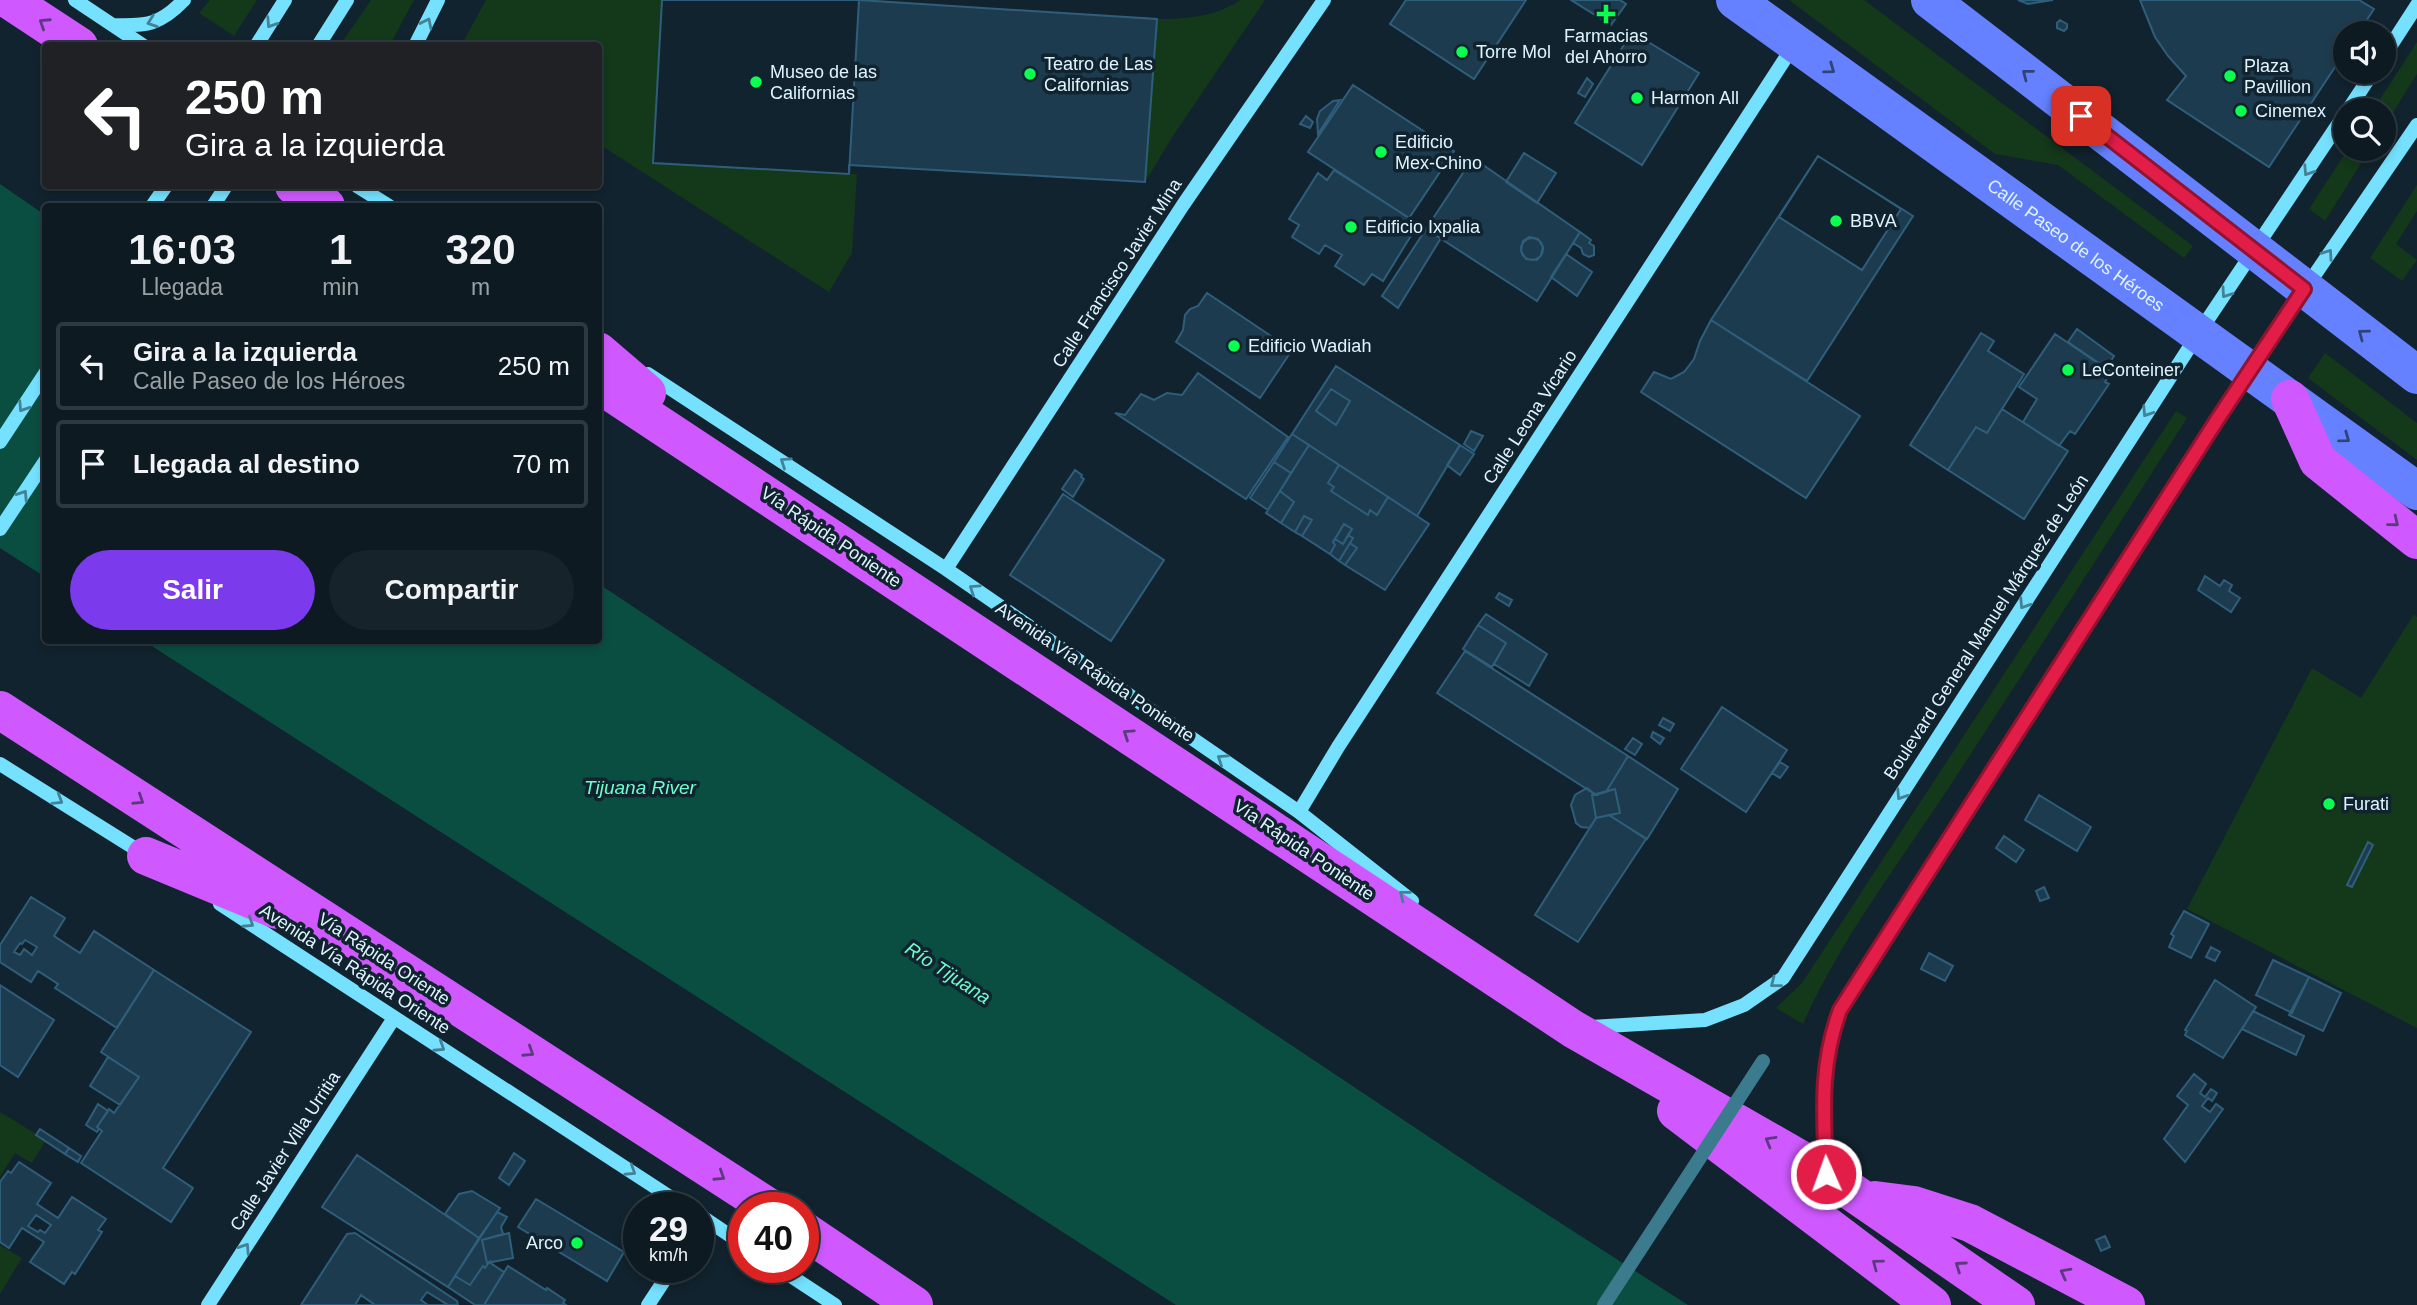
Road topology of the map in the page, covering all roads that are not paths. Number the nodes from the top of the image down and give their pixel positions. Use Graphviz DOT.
graph roads {
  1 [pos="9,0"];
  2 [pos="75,0"];
  3 [pos="184,0"];
  4 [pos="285,0"];
  5 [pos="347,0"];
  6 [pos="438,0"];
  7 [pos="1324,0"];
  8 [pos="1735,0"];
  9 [pos="1930,0"];
  10 [pos="2417,5"];
  11 [pos="114,26"];
  12 [pos="2396,37"];
  13 [pos="73,42"];
  14 [pos="138,42"];
  15 [pos="259,42"];
  16 [pos="321,42"];
  17 [pos="417,42"];
  18 [pos="1795,44"];
  19 [pos="2417,125"];
  20 [pos="2333,132"];
  21 [pos="299,189"];
  22 [pos="362,189"];
  23 [pos="321,203"];
  24 [pos="383,203"];
  25 [pos="2255,251"];
  26 [pos="2304,289"];
  27 [pos="2198,334"];
  28 [pos="602,345"];
  29 [pos="602,354"];
  30 [pos="2249,371"];
  31 [pos="2417,375"];
  32 [pos="42,378"];
  33 [pos="602,387"];
  34 [pos="2290,399"];
  35 [pos="0,442"];
  36 [pos="42,466"];
  37 [pos="748,482"];
  38 [pos="2417,491"];
  39 [pos="0,529"];
  40 [pos="2417,540"];
  41 [pos="946,569"];
  42 [pos="0,709"];
  43 [pos="2,766"];
  44 [pos="1299,812"];
  45 [pos="146,856"];
  46 [pos="1420,907"];
  47 [pos="1442,925"];
  48 [pos="369,949"];
  49 [pos="394,1018"];
  50 [pos="1573,1029"];
  51 [pos="1763,1061"];
  52 [pos="1826,1174"];
  53 [pos="662,1192"];
  54 [pos="745,1192"];
  55 [pos="1865,1199"];
  56 [pos="819,1241"];
  57 [pos="819,1251"];
  58 [pos="662,1283"];
  59 [pos="802,1283"];
  60 [pos="208,1305"];
  61 [pos="648,1305"];
  62 [pos="835,1305"];
  63 [pos="875,1305"];
  64 [pos="914,1305"];
  65 [pos="1604,1305"];
  66 [pos="1932,1305"];
  67 [pos="2016,1305"];
  68 [pos="2126,1305"];
  13 -- 1 [label="highway, one-way"];
  2 -- 11 [label="street"];
  3 -- 11 [label="street, one-way"];
  4 -- 15 [label="street, one-way"];
  5 -- 16 [label="street"];
  17 -- 6 [label="street, one-way"];
  7 -- 41 [label="street, Calle Francisco Javier Mina"];
  8 -- 18 [label="main road, Calle Paseo de los Héroes"];
  25 -- 9 [label="main road, one-way"];
  10 -- 12 [label="street"];
  11 -- 14 [label="street"];
  18 -- 27 [label="main road, Calle Paseo de los Héroes, one-way"];
  18 -- 44 [label="street, Calle Leona Vicario"];
  26 -- 19 [label="street, one-way"];
  20 -- 25 [label="street, Boulevard General Manuel Márquez de León, one-way"];
  21 -- 23 [label="highway"];
  22 -- 24 [label="street"];
  25 -- 26 [label="main road"];
  25 -- 27 [label="street, Boulevard General Manuel Márquez de León, one-way"];
  26 -- 30 [label="street"];
  31 -- 26 [label="main road, one-way"];
  27 -- 30 [label="main road, Calle Paseo de los Héroes"];
  27 -- 50 [label="street, Boulevard General Manuel Márquez de León, one-way"];
  41 -- 28 [label="street, Avenida Vía Rápida Poniente, one-way"];
  29 -- 37 [label="highway"];
  30 -- 34 [label="main road, Calle Paseo de los Héroes"];
  30 -- 52 [label="street"];
  32 -- 35 [label="street, one-way"];
  33 -- 37 [label="highway, Vía Rápida Poniente"];
  34 -- 38 [label="main road, Calle Paseo de los Héroes, one-way"];
  34 -- 40 [label="highway, one-way"];
  39 -- 36 [label="street, one-way"];
  50 -- 37 [label="highway, Vía Rápida Poniente, one-way"];
  44 -- 41 [label="street, Avenida Vía Rápida Poniente, one-way"];
  42 -- 48 [label="highway, Vía Rápida Oriente, one-way"];
  43 -- 45 [label="street, Avenida Vía Rápida Oriente, one-way"];
  46 -- 44 [label="street, Avenida Vía Rápida Poniente, one-way"];
  45 -- 48 [label="highway"];
  45 -- 49 [label="street, Avenida Vía Rápida Oriente, one-way"];
  47 -- 50 [label="street"];
  48 -- 54 [label="highway, Vía Rápida Oriente, one-way"];
  49 -- 53 [label="street, Avenida Vía Rápida Oriente, one-way"];
  60 -- 49 [label="street, Calle Javier Villa Urritia, one-way"];
  52 -- 50 [label="highway, Vía Rápida Poniente, one-way"];
  66 -- 50 [label="highway, one-way"];
  51 -- 65 [label="street, bridge"];
  52 -- 55 [label="highway, Vía Rápida Poniente"];
  67 -- 55 [label="highway, Vía Rápida Poniente, one-way"];
  68 -- 55 [label="highway, one-way"];
  56 -- 64 [label="highway"];
  57 -- 63 [label="highway"];
  58 -- 61 [label="street"];
  59 -- 62 [label="street"];
}
